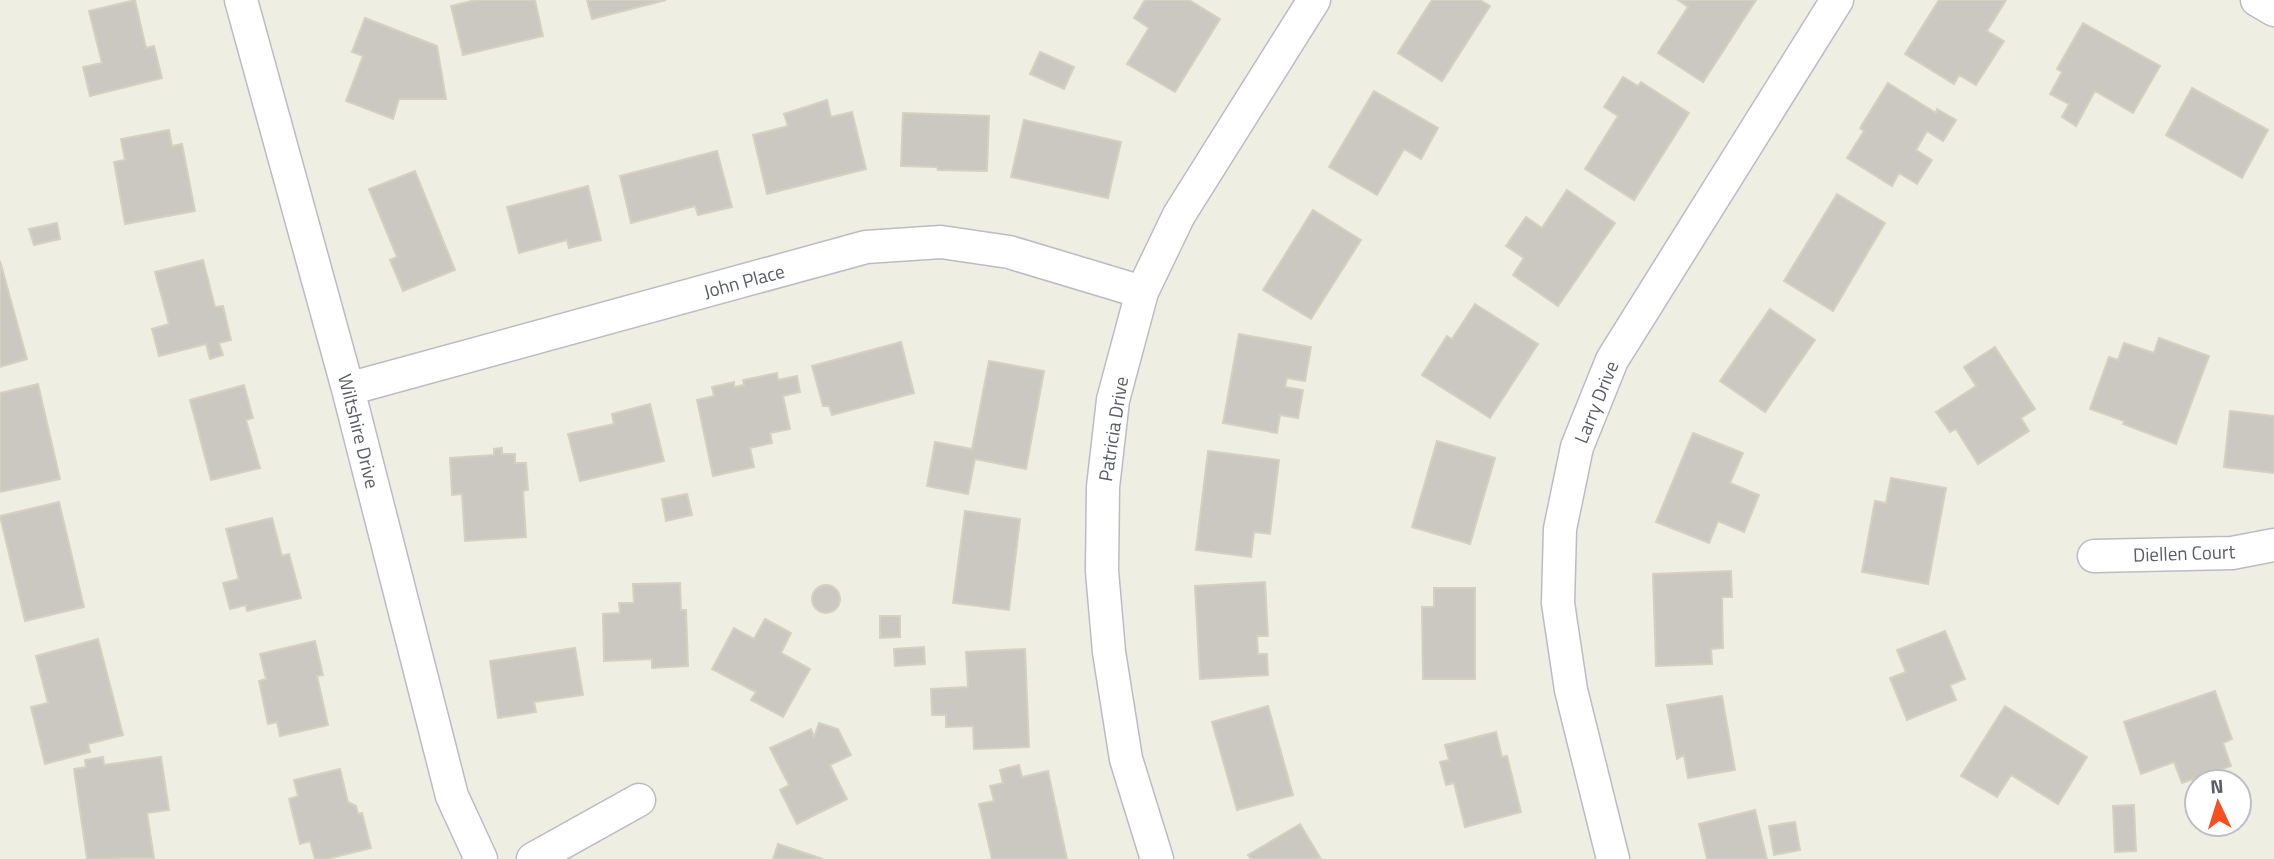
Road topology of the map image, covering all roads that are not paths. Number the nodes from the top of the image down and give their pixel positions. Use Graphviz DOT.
graph roads {
  1 [pos="241,0"];
  2 [pos="1314,0"];
  3 [pos="1837,0"];
  4 [pos="2257,0"];
  5 [pos="2274,10"];
  6 [pos="1142,292"];
  7 [pos="348,389"];
  8 [pos="2274,545"];
  9 [pos="2094,556"];
  10 [pos="639,800"];
  11 [pos="481,859"];
  12 [pos="533,859"];
  13 [pos="1157,859"];
  14 [pos="1613,859"];
  1 -- 7 [label="street, Wiltshire Drive"];
  2 -- 6 [label="street, Patricia Drive"];
  3 -- 14 [label="street, Larry Drive"];
  4 -- 5 [label="street"];
  6 -- 7 [label="street, John Place"];
  6 -- 13 [label="street, Patricia Drive"];
  7 -- 11 [label="street, Wiltshire Drive"];
  8 -- 9 [label="street, Diellen Court"];
  10 -- 12 [label="street"];
}
